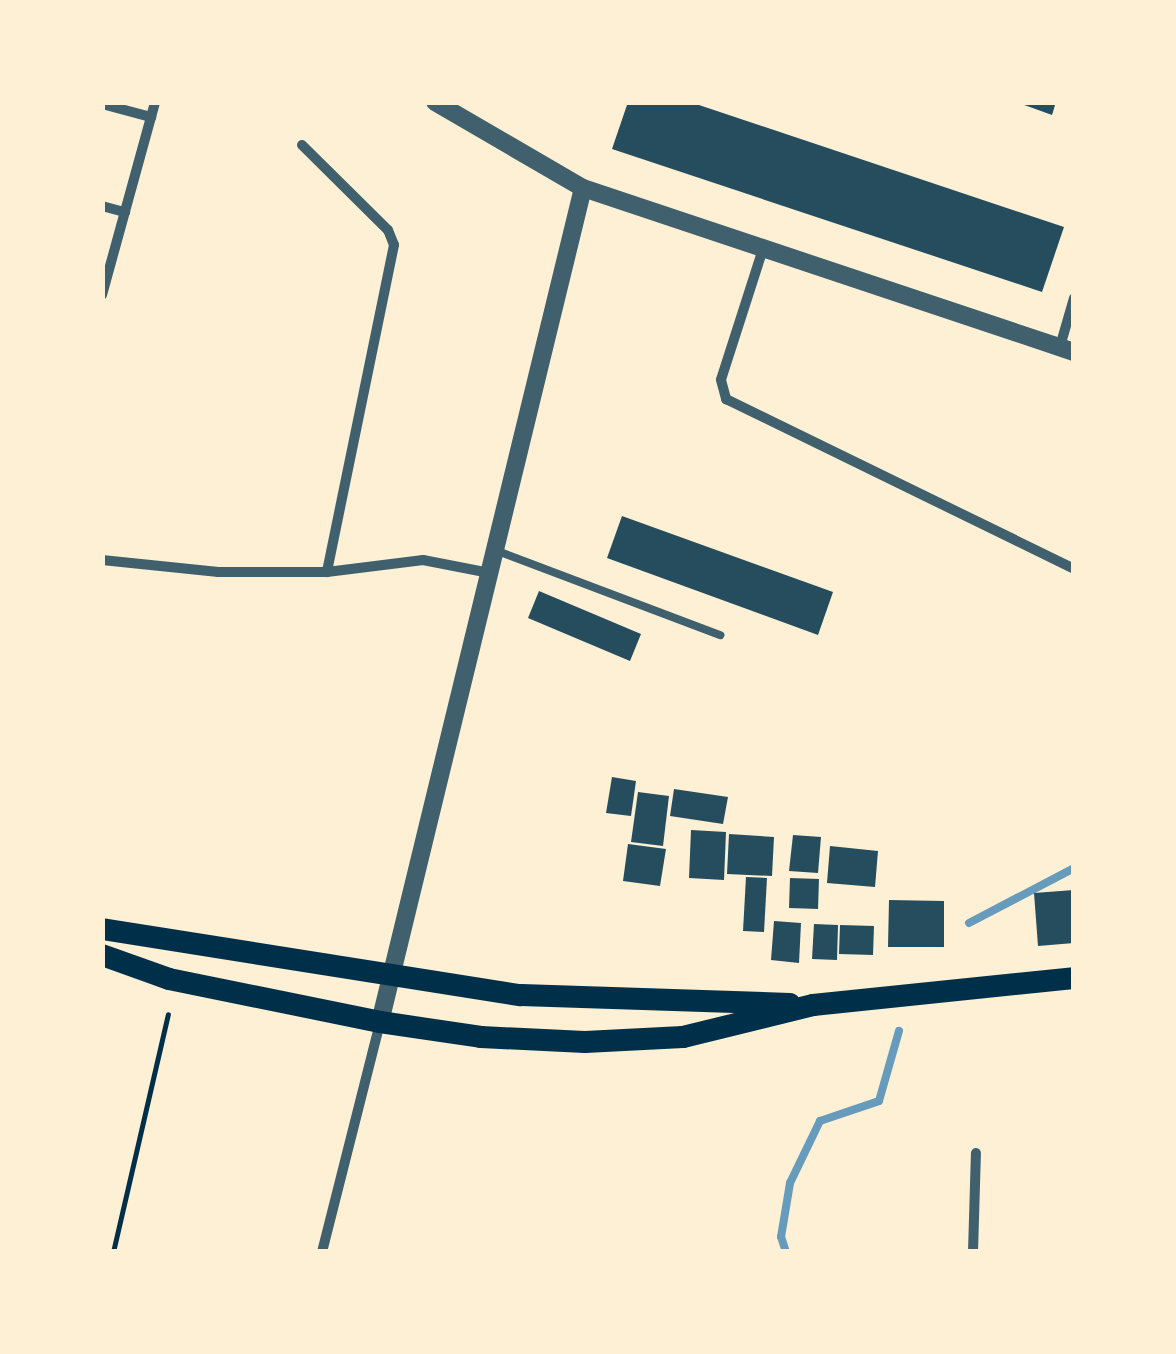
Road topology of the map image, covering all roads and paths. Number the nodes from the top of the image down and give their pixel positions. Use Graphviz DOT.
graph roads {
  1 [pos="155,102"];
  2 [pos="435,102"];
  3 [pos="102,104"];
  4 [pos="151,117"];
  5 [pos="302,144"];
  6 [pos="583,188"];
  7 [pos="102,206"];
  8 [pos="125,212"];
  9 [pos="762,252"];
  10 [pos="102,295"];
  11 [pos="1074,298"];
  12 [pos="1066,351"];
  13 [pos="495,550"];
  14 [pos="102,560"];
  15 [pos="1074,569"];
  16 [pos="327,572"];
  17 [pos="490,573"];
  18 [pos="720,635"];
  19 [pos="102,929"];
  20 [pos="102,955"];
  21 [pos="391,978"];
  22 [pos="1074,978"];
  23 [pos="813,1006"];
  24 [pos="168,1014"];
  25 [pos="380,1022"];
  26 [pos="976,1152"];
  27 [pos="113,1252"];
  28 [pos="322,1252"];
  29 [pos="974,1252"];
  1 -- 4 [label="street"];
  2 -- 6 [label="street"];
  3 -- 4 [label="street"];
  4 -- 8 [label="street"];
  5 -- 16 [label="street"];
  6 -- 9 [label="street"];
  6 -- 13 [label="street"];
  7 -- 8 [label="street"];
  8 -- 10 [label="street"];
  9 -- 12 [label="street"];
  9 -- 15 [label="street"];
  11 -- 12 [label="street"];
  13 -- 17 [label="street"];
  13 -- 18 [label="lane"];
  14 -- 16 [label="street"];
  16 -- 17 [label="street"];
  17 -- 21 [label="street"];
  19 -- 21 [label="main road"];
  20 -- 25 [label="main road"];
  21 -- 23 [label="main road"];
  21 -- 25 [label="street"];
  22 -- 23 [label="main road"];
  23 -- 25 [label="main road"];
  24 -- 27 [label="path"];
  25 -- 28 [label="street"];
  26 -- 29 [label="street"];
}
